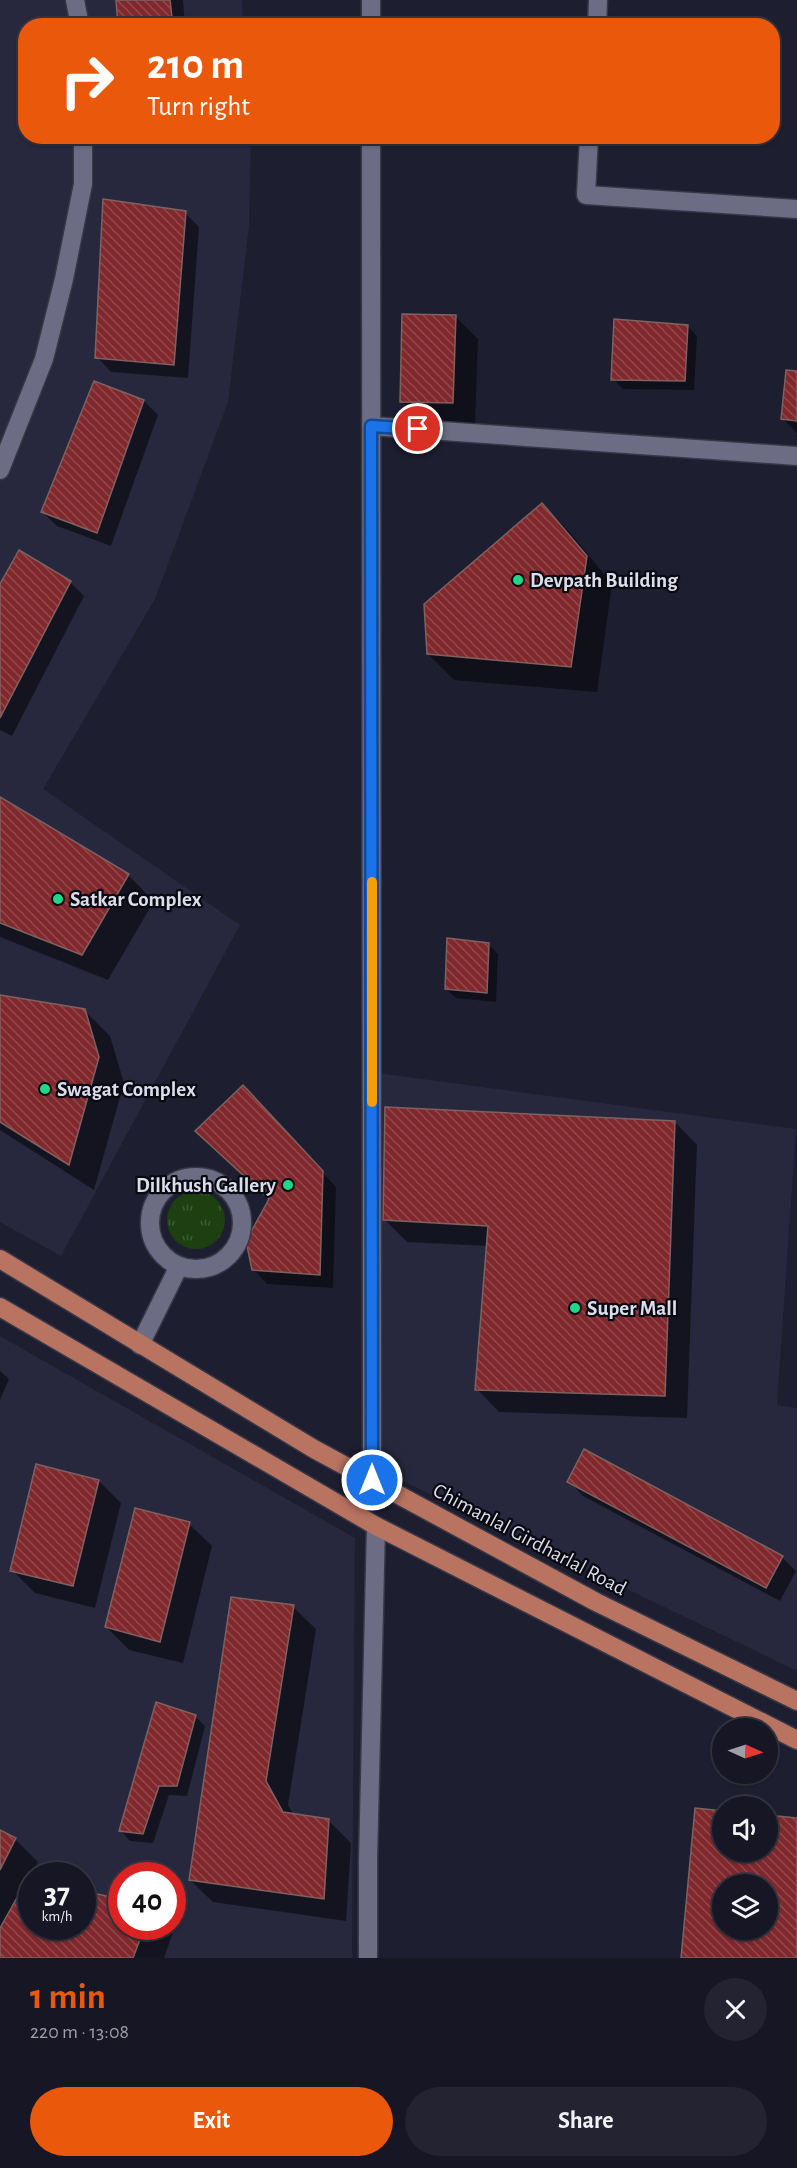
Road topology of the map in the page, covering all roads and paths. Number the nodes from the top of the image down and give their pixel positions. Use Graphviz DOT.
graph roads {
  1 [pos="75,0"];
  2 [pos="371,0"];
  3 [pos="598,0"];
  4 [pos="78,18"];
  5 [pos="371,18"];
  6 [pos="597,18"];
  7 [pos="83,144"];
  8 [pos="371,144"];
  9 [pos="589,144"];
  10 [pos="797,209"];
  11 [pos="371,426"];
  12 [pos="797,456"];
  13 [pos="0,470"];
  14 [pos="0,1259"];
  15 [pos="179,1266"];
  16 [pos="0,1306"];
  17 [pos="140,1345"];
  18 [pos="372,1480"];
  19 [pos="376,1526"];
  20 [pos="797,1701"];
  21 [pos="797,1740"];
  22 [pos="368,1958"];
  1 -- 4 [label="street"];
  2 -- 5 [label="street"];
  3 -- 6 [label="street"];
  7 -- 13 [label="street"];
  8 -- 11 [label="street"];
  9 -- 10 [label="street"];
  11 -- 12 [label="street"];
  11 -- 18 [label="street"];
  14 -- 17 [label="main road, Chimanlal Girdharlal Road"];
  15 -- 15 [label="street"];
  15 -- 17 [label="street"];
  16 -- 19 [label="main road"];
  17 -- 18 [label="main road, Chimanlal Girdharlal Road"];
  18 -- 20 [label="main road, Chimanlal Girdharlal Road"];
  19 -- 21 [label="main road"];
  19 -- 22 [label="street"];
}
